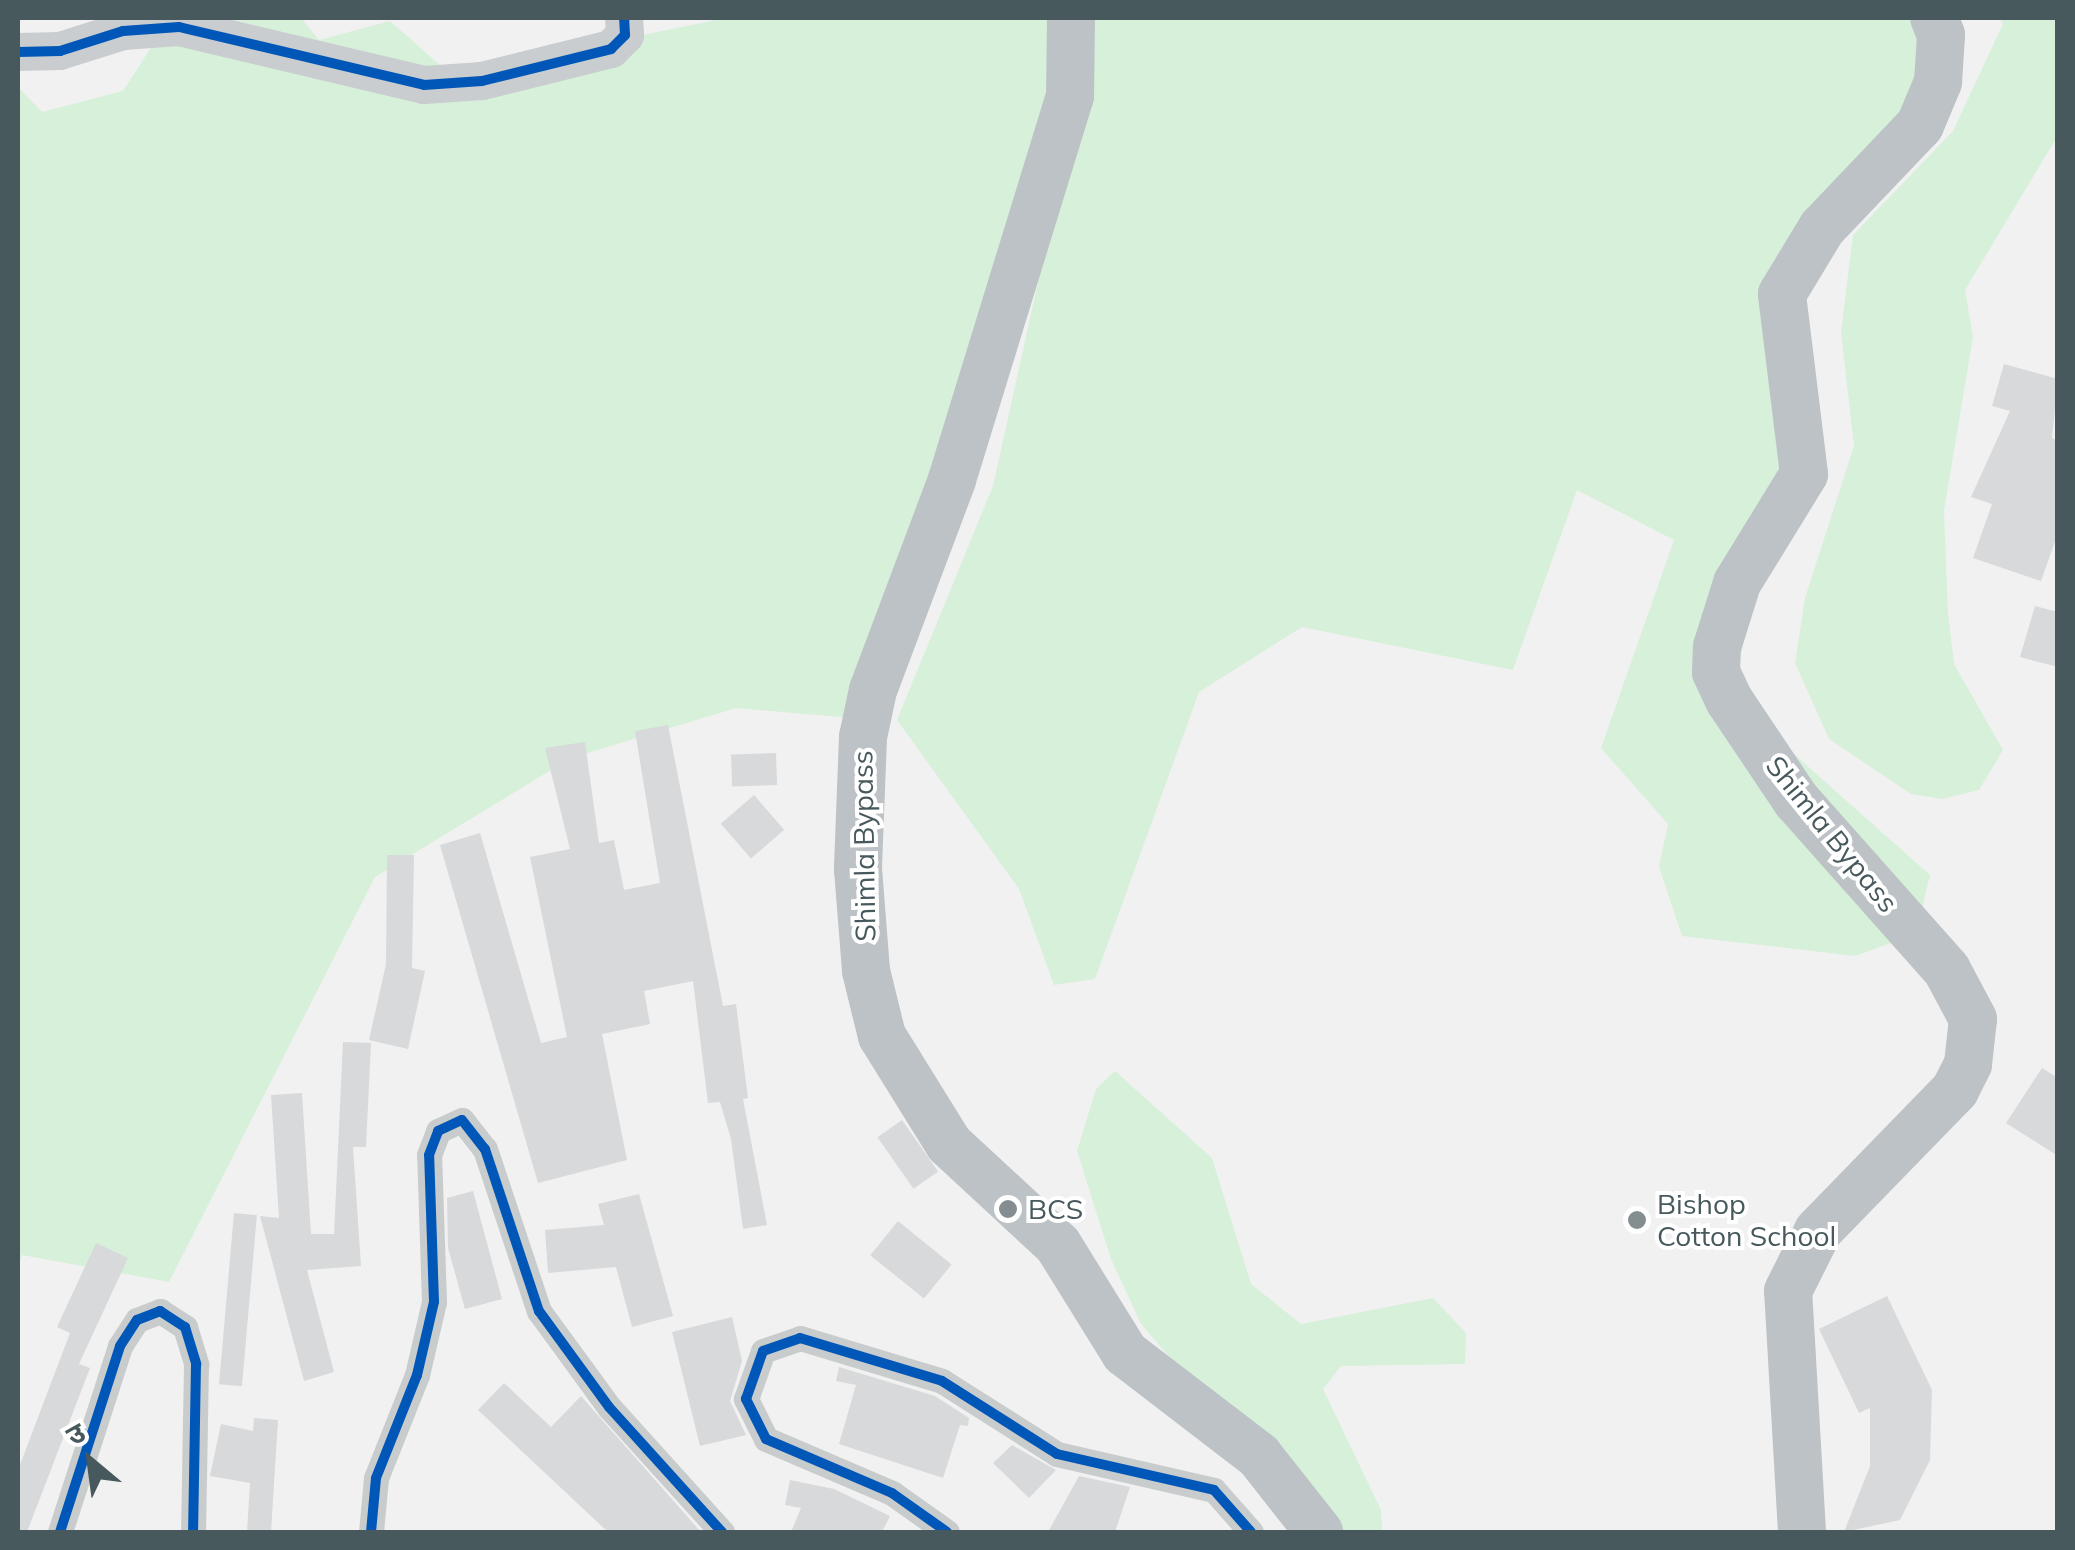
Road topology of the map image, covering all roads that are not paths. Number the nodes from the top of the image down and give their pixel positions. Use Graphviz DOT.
graph roads {
  1 [pos="624,18"];
  2 [pos="1071,18"];
  3 [pos="1934,18"];
  4 [pos="18,52"];
  5 [pos="60,1532"];
  6 [pos="194,1532"];
  7 [pos="371,1532"];
  8 [pos="722,1532"];
  9 [pos="947,1532"];
  10 [pos="1251,1532"];
  11 [pos="1319,1532"];
  12 [pos="1802,1532"];
  1 -- 4 [label="street"];
  2 -- 11 [label="highway, Shimla Bypass"];
  3 -- 12 [label="highway, Shimla Bypass"];
  5 -- 6 [label="street"];
  7 -- 8 [label="street"];
  9 -- 10 [label="street"];
}
